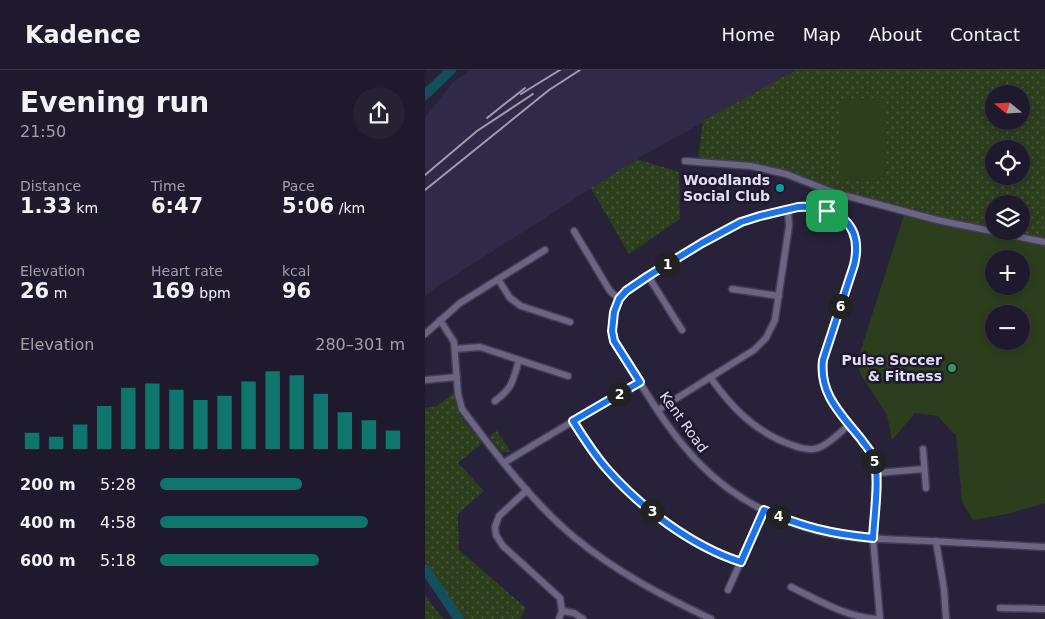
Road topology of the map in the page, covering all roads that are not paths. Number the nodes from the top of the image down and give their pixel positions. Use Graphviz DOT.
graph roads {
  1 [pos="685,161"];
  2 [pos="832,192"];
  3 [pos="788,209"];
  4 [pos="827,211"];
  5 [pos="574,231"];
  6 [pos="1045,242"];
  7 [pos="545,250"];
  8 [pos="648,276"];
  9 [pos="498,279"];
  10 [pos="732,290"];
  11 [pos="779,296"];
  12 [pos="619,299"];
  13 [pos="439,320"];
  14 [pos="569,322"];
  15 [pos="682,330"];
  16 [pos="425,334"];
  17 [pos="455,349"];
  18 [pos="519,360"];
  19 [pos="568,376"];
  20 [pos="457,377"];
  21 [pos="710,377"];
  22 [pos="425,380"];
  23 [pos="640,382"];
  24 [pos="495,401"];
  25 [pos="658,410"];
  26 [pos="573,421"];
  27 [pos="849,424"];
  28 [pos="923,449"];
  29 [pos="505,462"];
  30 [pos="924,469"];
  31 [pos="876,473"];
  32 [pos="926,488"];
  33 [pos="527,490"];
  34 [pos="764,510"];
  35 [pos="873,538"];
  36 [pos="936,541"];
  37 [pos="1045,547"];
  38 [pos="741,562"];
  39 [pos="791,586"];
  40 [pos="727,590"];
  41 [pos="1000,608"];
  42 [pos="1045,609"];
  43 [pos="562,611"];
  44 [pos="559,619"];
  45 [pos="583,619"];
  46 [pos="711,619"];
  47 [pos="876,619"];
  48 [pos="880,619"];
  49 [pos="946,619"];
  1 -- 2 [label="street"];
  2 -- 4 [label="street"];
  2 -- 6 [label="street"];
  3 -- 4 [label="street"];
  3 -- 8 [label="street"];
  3 -- 11 [label="street"];
  4 -- 27 [label="street"];
  5 -- 12 [label="street"];
  7 -- 9 [label="street"];
  8 -- 12 [label="street"];
  8 -- 15 [label="street"];
  9 -- 13 [label="street"];
  9 -- 14 [label="street"];
  10 -- 11 [label="street"];
  11 -- 21 [label="street"];
  12 -- 23 [label="street, Kent Road"];
  13 -- 16 [label="street"];
  13 -- 17 [label="street"];
  17 -- 18 [label="street"];
  17 -- 20 [label="street"];
  18 -- 19 [label="street"];
  18 -- 24 [label="street"];
  20 -- 22 [label="street"];
  20 -- 29 [label="street"];
  21 -- 25 [label="street"];
  21 -- 27 [label="street"];
  23 -- 25 [label="street, Kent Road"];
  23 -- 26 [label="street"];
  25 -- 34 [label="street, Kent Road"];
  26 -- 29 [label="street"];
  26 -- 38 [label="street"];
  27 -- 31 [label="street"];
  28 -- 30 [label="street"];
  29 -- 33 [label="street"];
  30 -- 31 [label="street"];
  30 -- 32 [label="street"];
  31 -- 35 [label="street"];
  33 -- 43 [label="street"];
  33 -- 46 [label="street"];
  34 -- 35 [label="street, Kent Road"];
  34 -- 38 [label="street"];
  35 -- 36 [label="street, Kent Road"];
  35 -- 48 [label="street"];
  36 -- 37 [label="street, Kent Road"];
  36 -- 49 [label="street"];
  38 -- 40 [label="street"];
  39 -- 47 [label="street"];
  41 -- 42 [label="street"];
  43 -- 44 [label="street"];
  43 -- 45 [label="street"];
}
